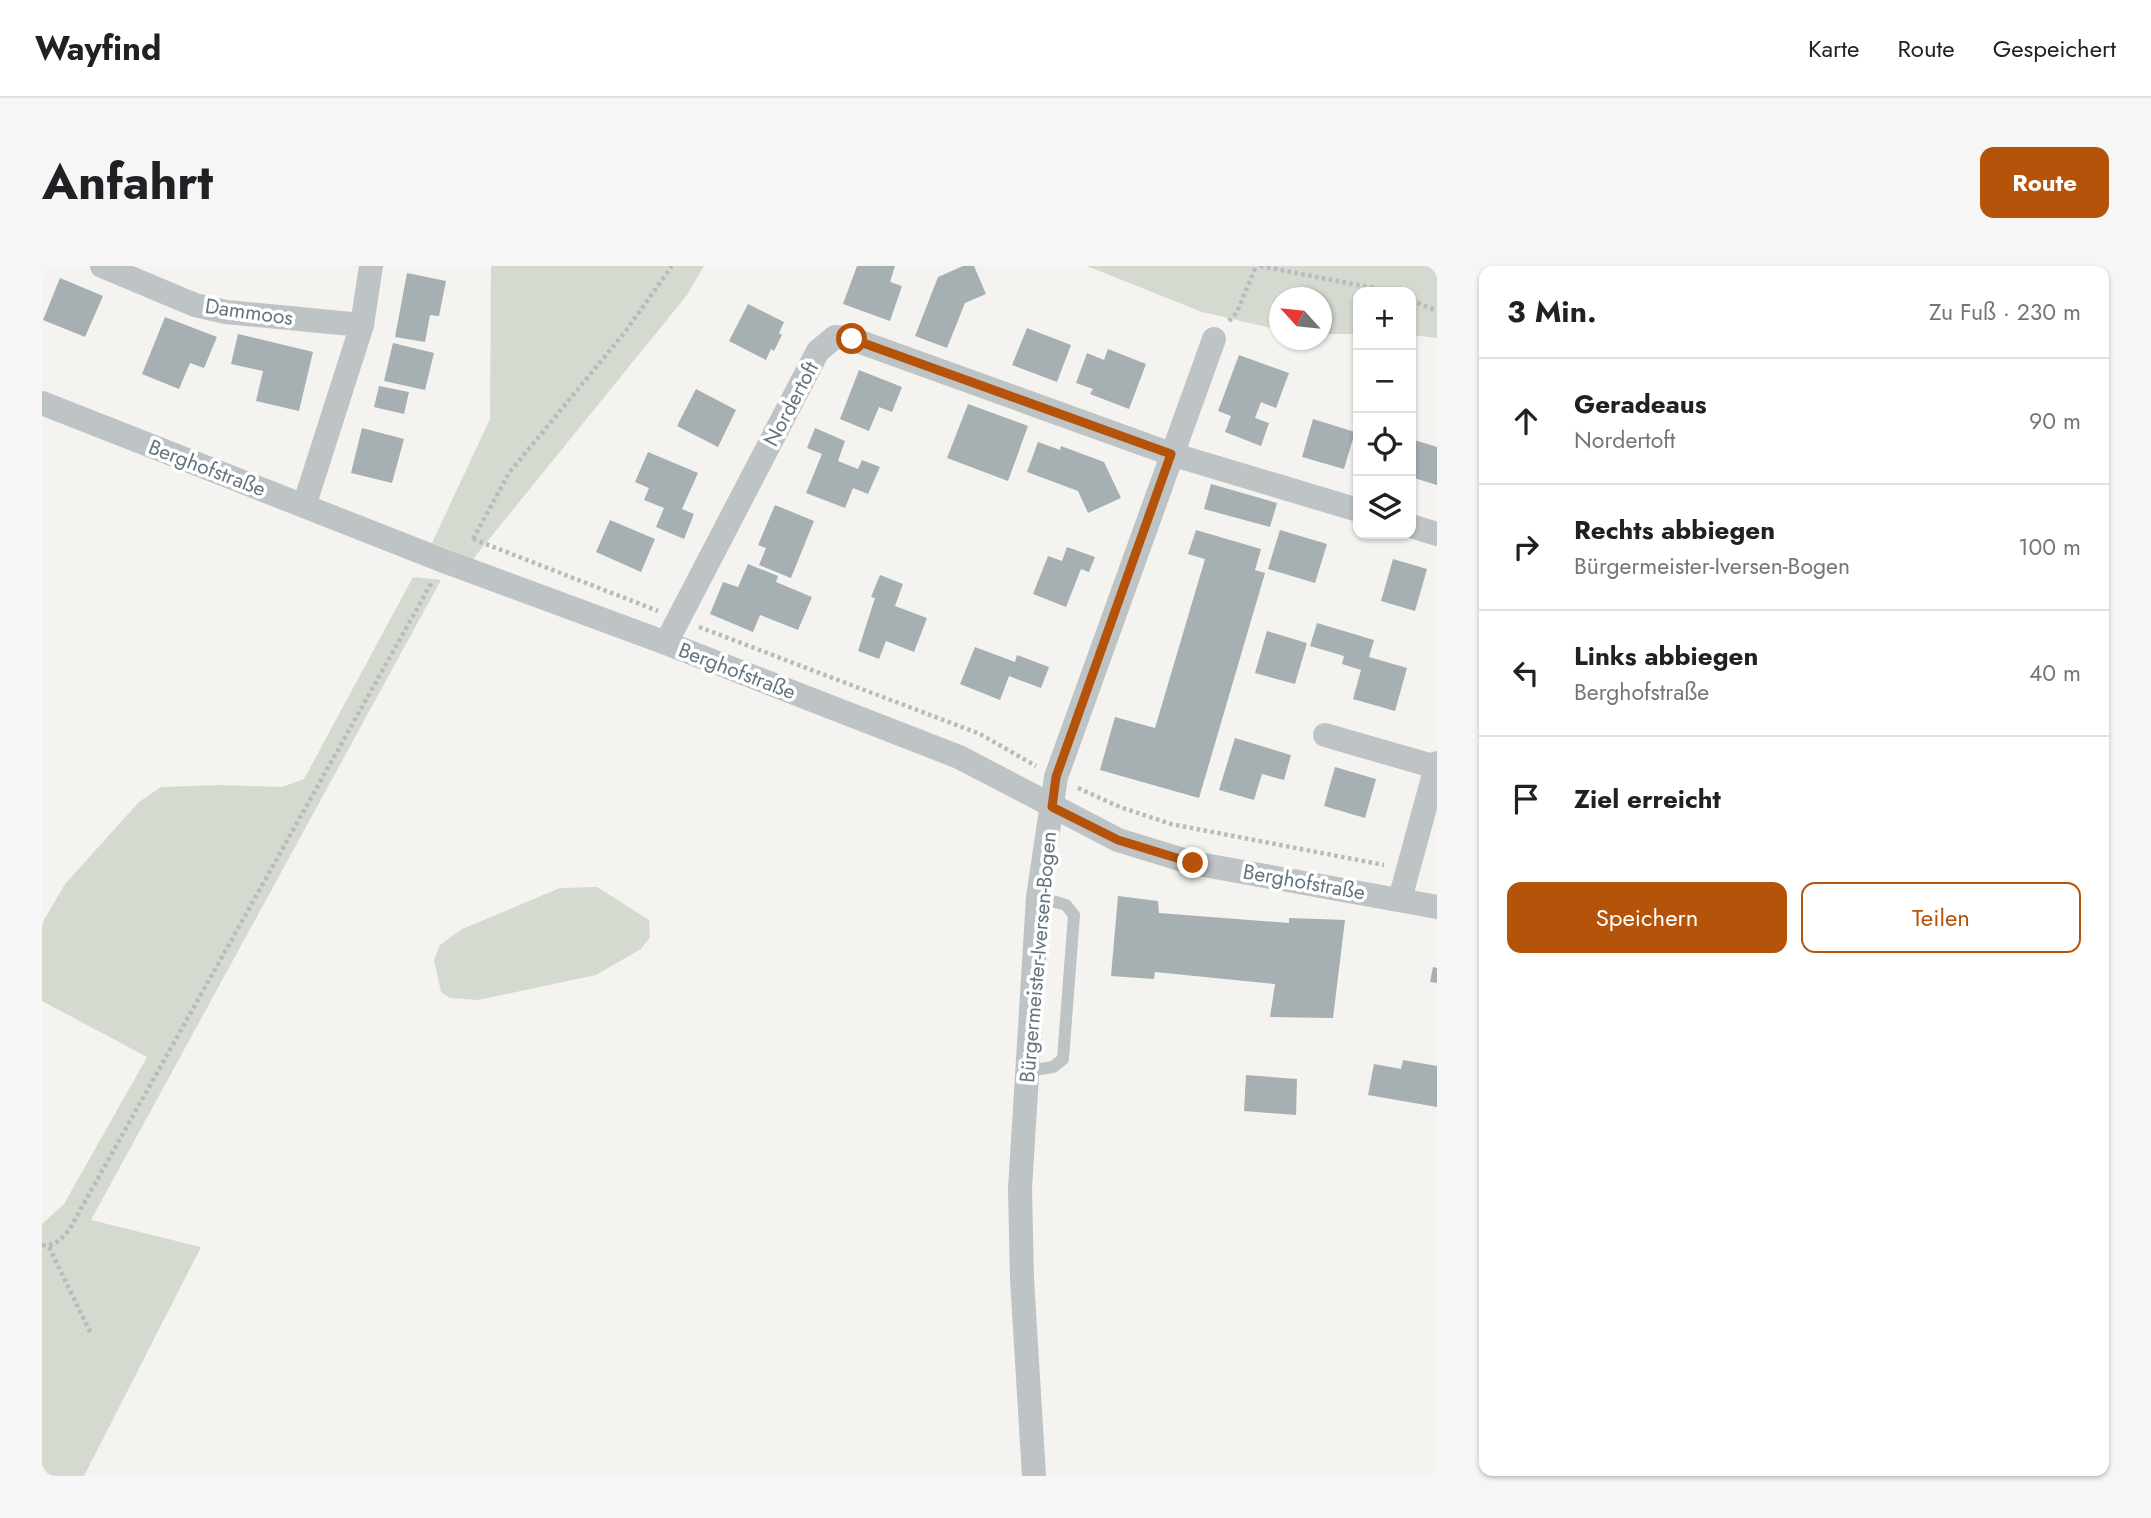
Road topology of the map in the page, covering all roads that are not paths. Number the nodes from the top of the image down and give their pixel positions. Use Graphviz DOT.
graph roads {
  1 [pos="102,266"];
  2 [pos="371,266"];
  3 [pos="362,326"];
  4 [pos="1214,339"];
  5 [pos="42,404"];
  6 [pos="1171,454"];
  7 [pos="304,506"];
  8 [pos="1353,509"];
  9 [pos="1416,528"];
  10 [pos="1437,534"];
  11 [pos="666,643"];
  12 [pos="1325,736"];
  13 [pos="1437,765"];
  14 [pos="1052,807"];
  15 [pos="1038,897"];
  16 [pos="1400,899"];
  17 [pos="1437,907"];
  18 [pos="1028,1071"];
  19 [pos="1034,1476"];
  1 -- 3 [label="street, Dammoos"];
  2 -- 3 [label="street"];
  3 -- 7 [label="street"];
  4 -- 6 [label="street, Bürgermeister-Iversen-Bogen"];
  5 -- 7 [label="street, Berghofstraße"];
  6 -- 8 [label="street"];
  6 -- 11 [label="street, Nordertoft"];
  6 -- 14 [label="street, Bürgermeister-Iversen-Bogen"];
  7 -- 11 [label="street, Berghofstraße"];
  9 -- 10 [label="street"];
  11 -- 14 [label="street, Berghofstraße"];
  12 -- 13 [label="street"];
  13 -- 16 [label="street"];
  14 -- 15 [label="street, Bürgermeister-Iversen-Bogen"];
  14 -- 16 [label="street, Berghofstraße"];
  15 -- 18 [label="street, Bürgermeister-Iversen-Bogen"];
  15 -- 18 [label="lane"];
  16 -- 17 [label="street, Berghofstraße"];
  18 -- 19 [label="street, Bürgermeister-Iversen-Bogen"];
}
